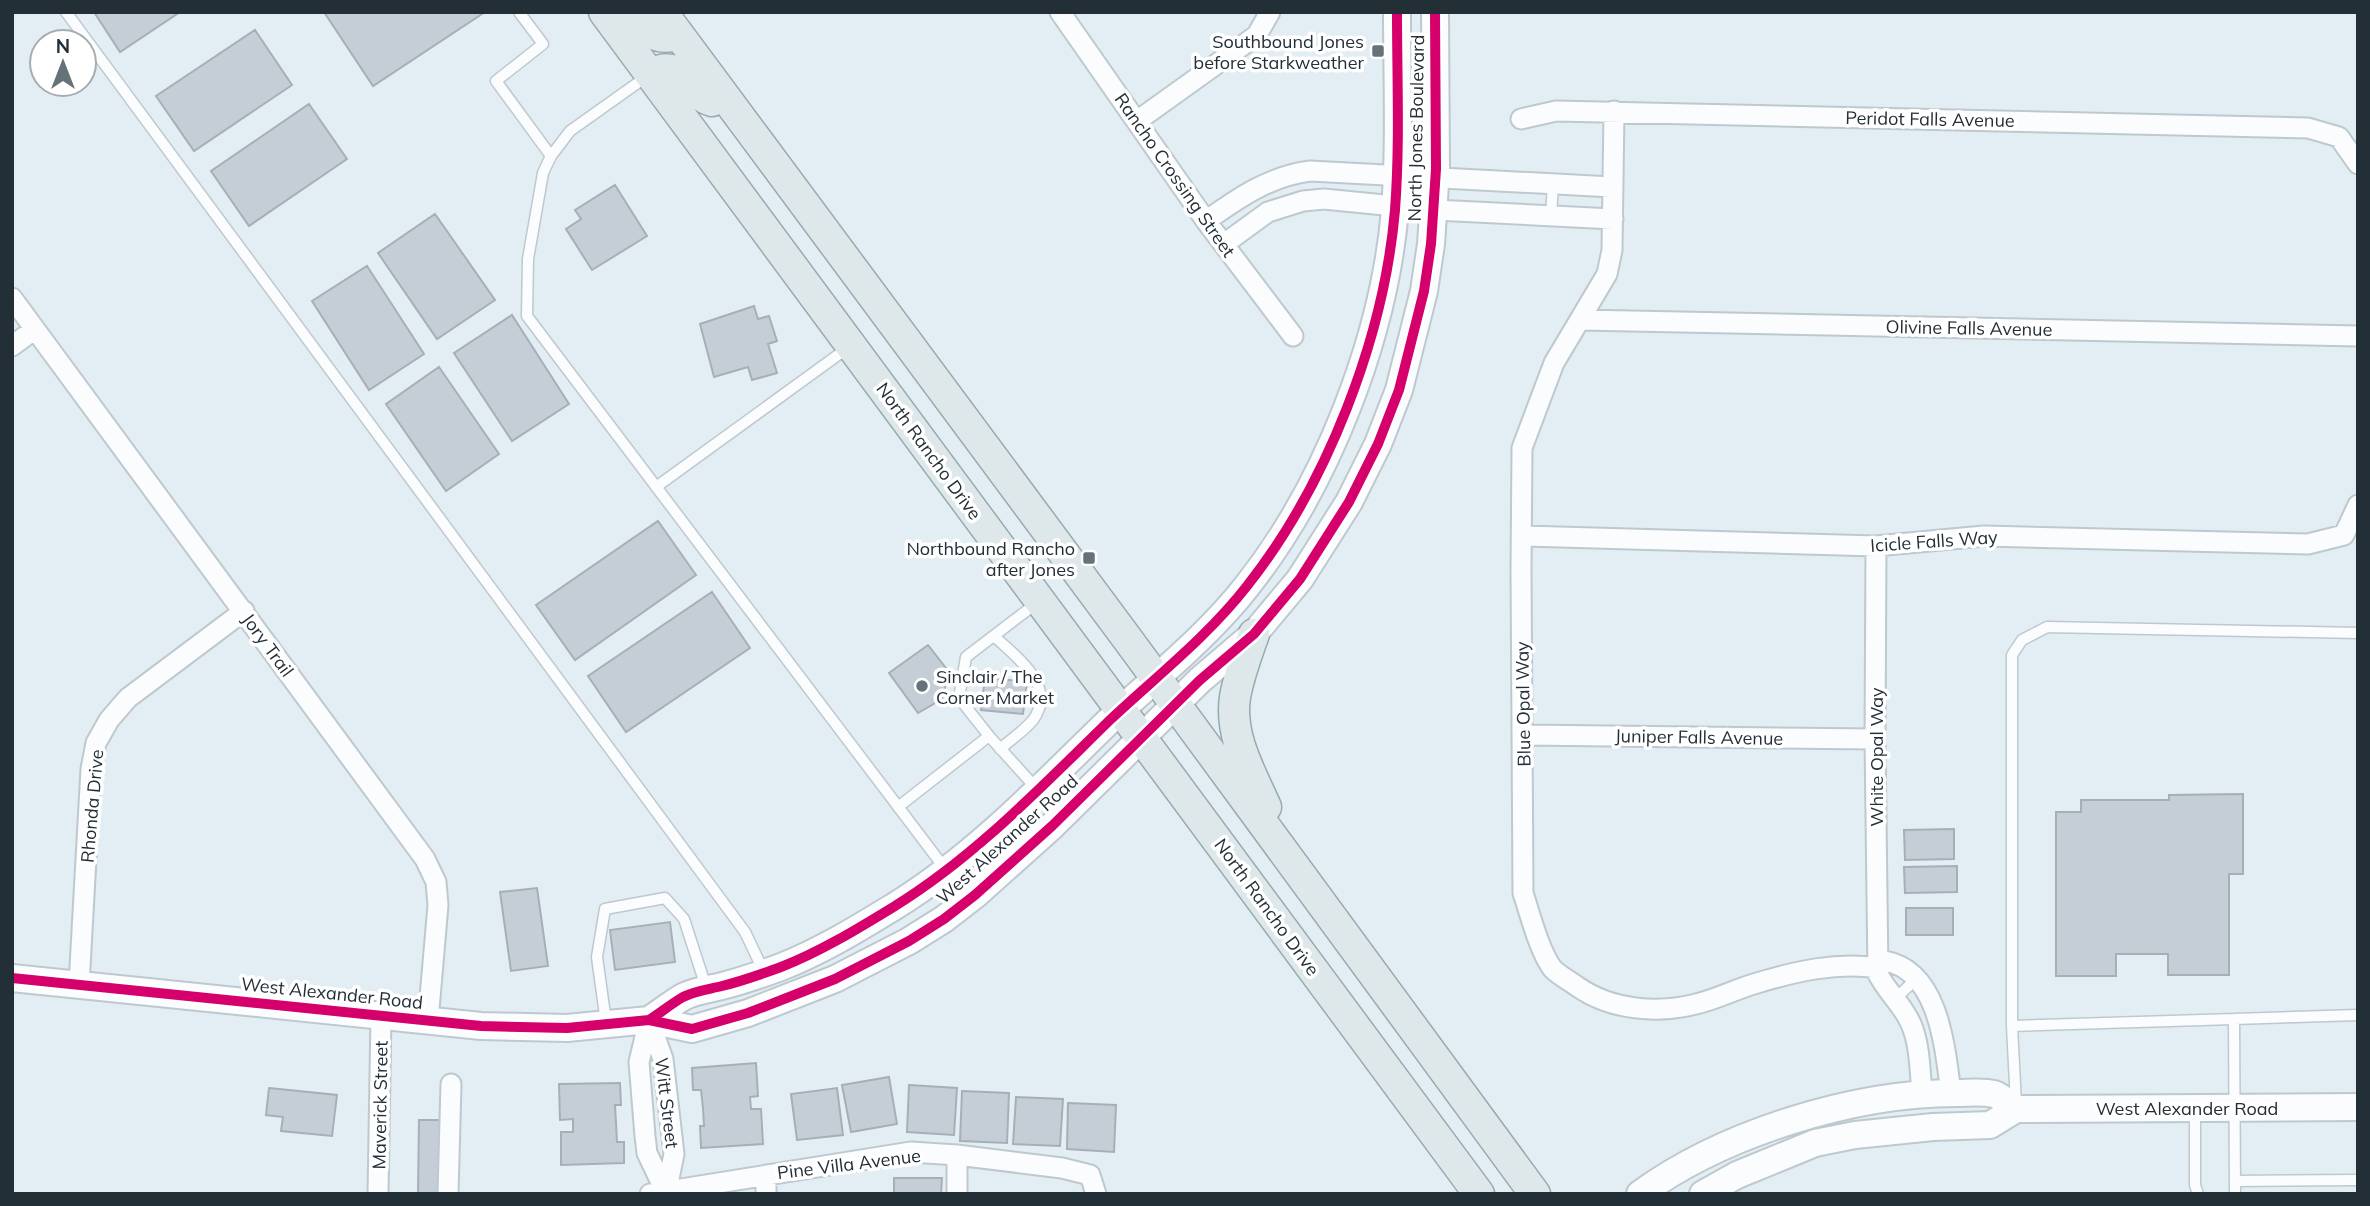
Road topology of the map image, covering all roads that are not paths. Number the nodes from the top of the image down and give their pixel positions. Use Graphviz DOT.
graph roads {
  1 [pos="66,12"];
  2 [pos="519,12"];
  3 [pos="604,12"];
  4 [pos="630,12"];
  5 [pos="1060,12"];
  6 [pos="1397,12"];
  7 [pos="1435,12"];
  8 [pos="1268,17"];
  9 [pos="670,23"];
  10 [pos="650,74"];
  11 [pos="732,107"];
  12 [pos="1614,111"];
  13 [pos="1521,119"];
  14 [pos="1138,121"];
  15 [pos="551,156"];
  16 [pos="2358,164"];
  17 [pos="1396,175"];
  18 [pos="1436,178"];
  19 [pos="1553,184"];
  20 [pos="1612,187"];
  21 [pos="1247,194"];
  22 [pos="1395,206"];
  23 [pos="1435,210"];
  24 [pos="1551,215"];
  25 [pos="1262,216"];
  26 [pos="1613,219"];
  27 [pos="1206,221"];
  28 [pos="1224,244"];
  29 [pos="12,298"];
  30 [pos="1581,320"];
  31 [pos="35,329"];
  32 [pos="1293,336"];
  33 [pos="2358,336"];
  34 [pos="851,345"];
  35 [pos="12,346"];
  36 [pos="656,486"];
  37 [pos="2358,505"];
  38 [pos="1522,536"];
  39 [pos="1876,546"];
  40 [pos="1039,602"];
  41 [pos="244,611"];
  42 [pos="2358,632"];
  43 [pos="1254,634"];
  44 [pos="993,636"];
  45 [pos="1155,677"];
  46 [pos="1175,704"];
  47 [pos="1122,709"];
  48 [pos="1524,735"];
  49 [pos="989,736"];
  50 [pos="1141,737"];
  51 [pos="1875,739"];
  52 [pos="1000,749"];
  53 [pos="1038,790"];
  54 [pos="898,807"];
  55 [pos="1290,858"];
  56 [pos="946,870"];
  57 [pos="858,968"];
  58 [pos="1878,968"];
  59 [pos="764,973"];
  60 [pos="12,978"];
  61 [pos="1916,979"];
  62 [pos="79,985"];
  63 [pos="706,990"];
  64 [pos="1896,998"];
  65 [pos="2358,1015"];
  66 [pos="381,1016"];
  67 [pos="2234,1019"];
  68 [pos="649,1020"];
  69 [pos="428,1021"];
  70 [pos="606,1026"];
  71 [pos="2012,1026"];
  72 [pos="451,1084"];
  73 [pos="1951,1093"];
  74 [pos="1922,1094"];
  75 [pos="2236,1107"];
  76 [pos="2358,1107"];
  77 [pos="2195,1108"];
  78 [pos="2016,1109"];
  79 [pos="671,1134"];
  80 [pos="645,1136"];
  81 [pos="957,1155"];
  82 [pos="2358,1180"];
  83 [pos="2235,1181"];
  84 [pos="766,1184"];
  85 [pos="1093,1184"];
  86 [pos="658,1193"];
  87 [pos="378,1194"];
  88 [pos="448,1194"];
  89 [pos="957,1194"];
  90 [pos="1479,1194"];
  91 [pos="1535,1194"];
  92 [pos="1640,1194"];
  93 [pos="1703,1194"];
  94 [pos="2198,1194"];
  95 [pos="2235,1194"];
  1 -- 59 [label="lane"];
  2 -- 15 [label="lane"];
  3 -- 10 [label="main road, North Rancho Drive"];
  4 -- 9 [label="main road"];
  5 -- 14 [label="street, Rancho Crossing Street"];
  6 -- 17 [label="main road, North Jones Boulevard"];
  7 -- 18 [label="main road, North Jones Boulevard"];
  8 -- 14 [label="street"];
  9 -- 11 [label="main road"];
  10 -- 11 [label="main road"];
  10 -- 15 [label="lane"];
  10 -- 34 [label="main road, North Rancho Drive"];
  11 -- 45 [label="main road"];
  12 -- 13 [label="street, Peridot Falls Avenue"];
  12 -- 16 [label="street, Peridot Falls Avenue"];
  12 -- 20 [label="street, Blue Opal Way"];
  14 -- 27 [label="street, Rancho Crossing Street"];
  15 -- 36 [label="lane"];
  17 -- 18 [label="street"];
  17 -- 21 [label="street"];
  17 -- 22 [label="main road, North Jones Boulevard"];
  18 -- 19 [label="street"];
  18 -- 23 [label="main road, North Jones Boulevard"];
  19 -- 20 [label="street"];
  19 -- 24 [label="lane"];
  20 -- 26 [label="street, Blue Opal Way"];
  21 -- 25 [label="lane"];
  21 -- 27 [label="street"];
  22 -- 23 [label="street"];
  22 -- 25 [label="street"];
  22 -- 45 [label="main road, North Jones Boulevard"];
  23 -- 24 [label="street"];
  23 -- 43 [label="main road, North Jones Boulevard"];
  24 -- 26 [label="street"];
  25 -- 28 [label="street"];
  26 -- 30 [label="street, Blue Opal Way"];
  27 -- 28 [label="street, Rancho Crossing Street"];
  28 -- 32 [label="street, Rancho Crossing Street"];
  29 -- 31 [label="street, Jory Trail"];
  30 -- 33 [label="street, Olivine Falls Avenue"];
  30 -- 38 [label="street, Blue Opal Way"];
  31 -- 35 [label="street"];
  31 -- 41 [label="street, Jory Trail"];
  34 -- 36 [label="lane"];
  34 -- 40 [label="main road, North Rancho Drive"];
  36 -- 54 [label="lane"];
  37 -- 39 [label="street, Icicle Falls Way"];
  38 -- 39 [label="street, Icicle Falls Way"];
  38 -- 48 [label="street, Blue Opal Way"];
  39 -- 51 [label="street, White Opal Way"];
  40 -- 44 [label="lane"];
  40 -- 47 [label="main road, North Rancho Drive"];
  41 -- 62 [label="street, Rhonda Drive"];
  41 -- 69 [label="street, Jory Trail"];
  42 -- 71 [label="lane"];
  43 -- 46 [label="main road, North Jones Boulevard"];
  43 -- 55 [label="main road"];
  44 -- 49 [label="lane"];
  44 -- 52 [label="lane"];
  45 -- 46 [label="main road"];
  45 -- 47 [label="main road, North Jones Boulevard"];
  46 -- 50 [label="main road, North Jones Boulevard"];
  46 -- 55 [label="main road"];
  47 -- 50 [label="main road, North Rancho Drive"];
  47 -- 53 [label="main road, West Alexander Road"];
  48 -- 51 [label="street, Juniper Falls Avenue"];
  48 -- 58 [label="street, Blue Opal Way"];
  49 -- 52 [label="lane"];
  49 -- 54 [label="lane"];
  50 -- 57 [label="main road, West Alexander Road"];
  50 -- 90 [label="main road, North Rancho Drive"];
  51 -- 58 [label="street, White Opal Way"];
  52 -- 53 [label="lane"];
  53 -- 56 [label="main road, West Alexander Road"];
  54 -- 56 [label="lane"];
  55 -- 91 [label="main road"];
  56 -- 57 [label="main road"];
  56 -- 59 [label="main road, West Alexander Road"];
  57 -- 68 [label="main road, West Alexander Road"];
  58 -- 61 [label="street, Blue Opal Way"];
  58 -- 64 [label="street"];
  59 -- 63 [label="main road, West Alexander Road"];
  60 -- 62 [label="main road, West Alexander Road"];
  61 -- 64 [label="lane"];
  61 -- 73 [label="street, Blue Opal Way"];
  62 -- 66 [label="main road, West Alexander Road"];
  63 -- 68 [label="main road, West Alexander Road"];
  63 -- 70 [label="lane"];
  64 -- 74 [label="street"];
  65 -- 67 [label="lane"];
  66 -- 69 [label="main road, West Alexander Road"];
  66 -- 87 [label="street, Maverick Street"];
  67 -- 71 [label="lane"];
  67 -- 75 [label="lane"];
  68 -- 70 [label="main road, West Alexander Road"];
  68 -- 79 [label="street, Witt Street"];
  68 -- 80 [label="street, Witt Street"];
  69 -- 70 [label="main road, West Alexander Road"];
  71 -- 78 [label="lane"];
  72 -- 88 [label="street"];
  73 -- 74 [label="main road, West Alexander Road"];
  73 -- 78 [label="main road, West Alexander Road"];
  74 -- 92 [label="main road, West Alexander Road"];
  75 -- 76 [label="main road, West Alexander Road"];
  75 -- 77 [label="main road, West Alexander Road"];
  75 -- 83 [label="lane"];
  77 -- 78 [label="main road, West Alexander Road"];
  77 -- 94 [label="lane"];
  78 -- 93 [label="main road, West Alexander Road"];
  79 -- 80 [label="lane"];
  79 -- 86 [label="street, Witt Street"];
  80 -- 86 [label="street, Witt Street"];
  81 -- 84 [label="street, Pine Villa Avenue"];
  81 -- 85 [label="street, Pine Villa Avenue"];
  81 -- 89 [label="street"];
  82 -- 83 [label="lane"];
  83 -- 95 [label="lane"];
  84 -- 86 [label="street, Pine Villa Avenue"];
}
